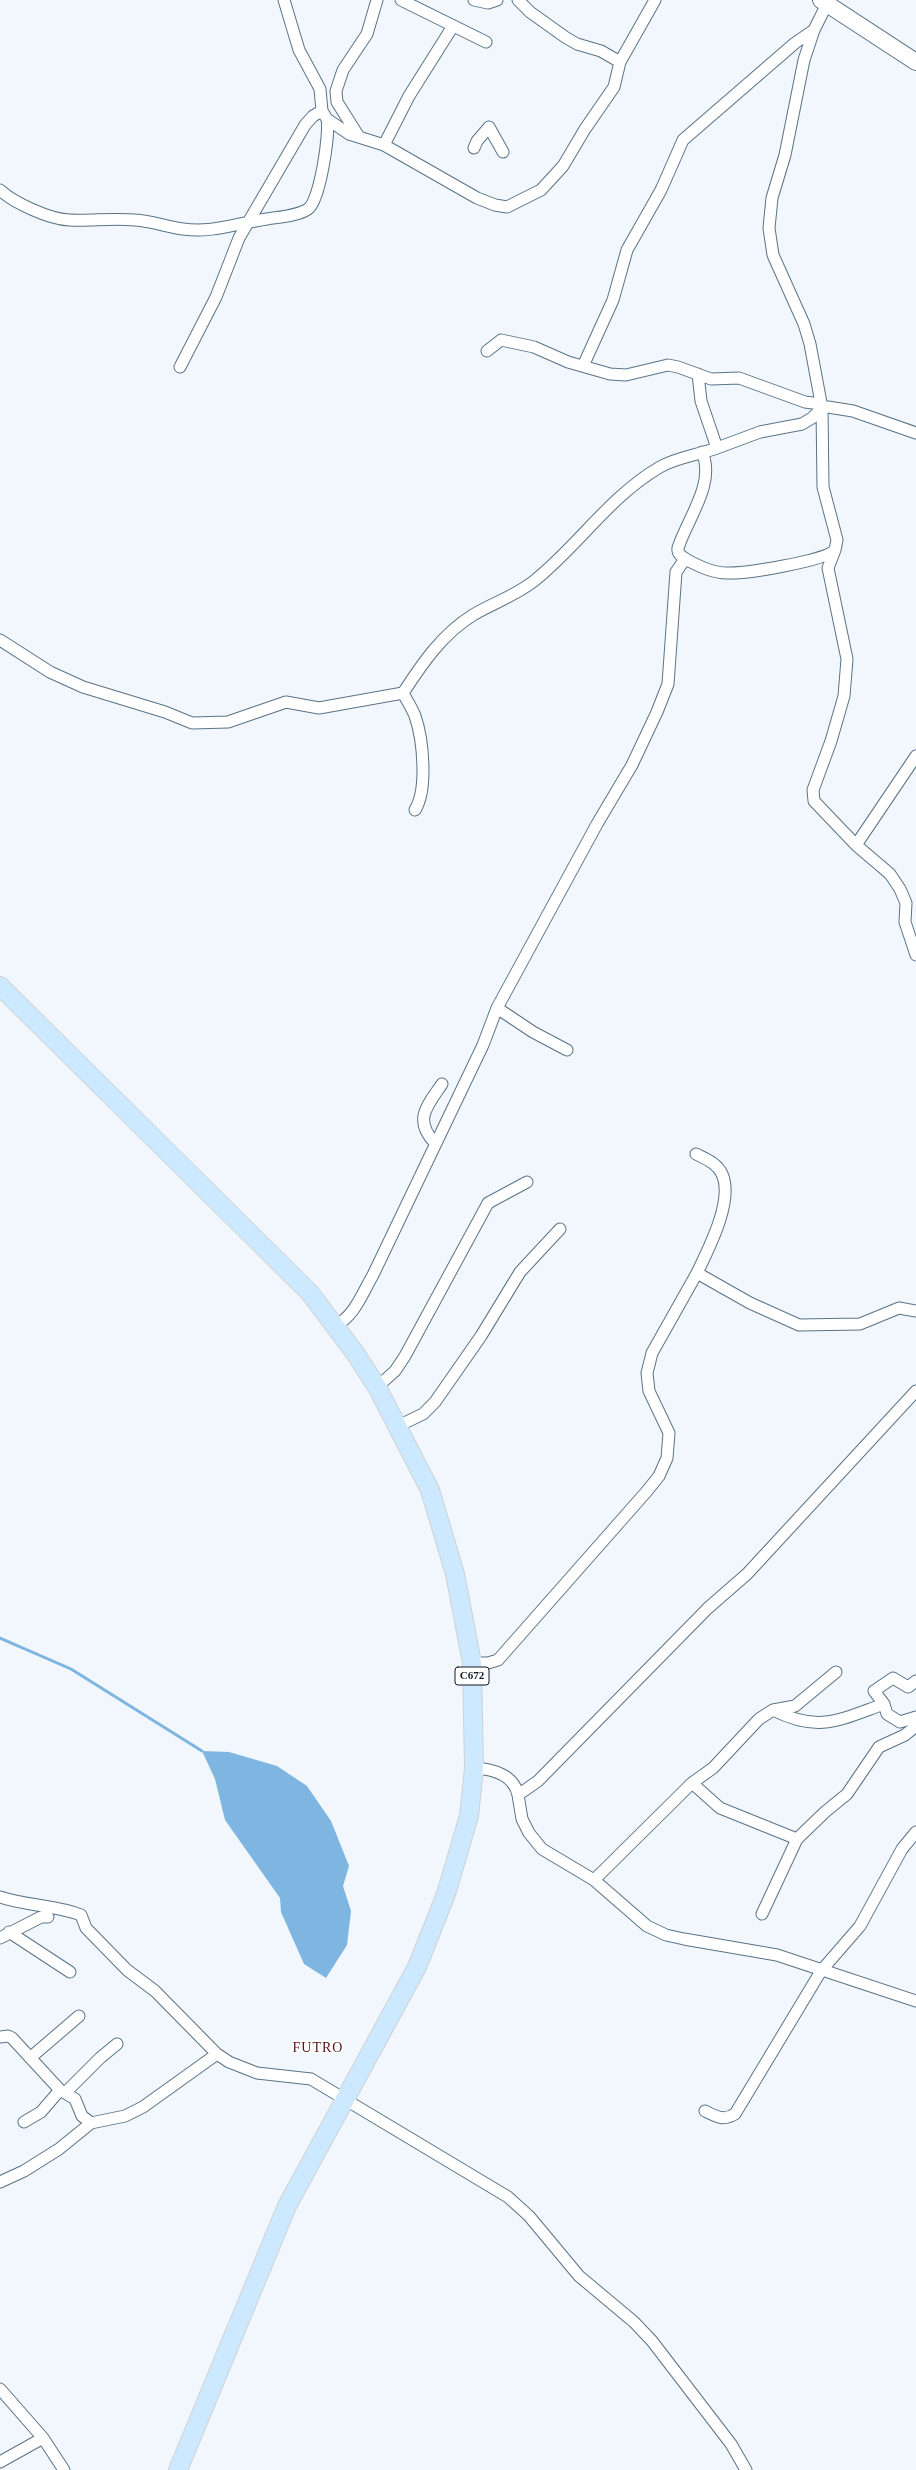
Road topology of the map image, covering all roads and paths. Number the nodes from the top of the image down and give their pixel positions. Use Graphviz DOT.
graph roads {
  1 [pos="284,0"];
  2 [pos="377,0"];
  3 [pos="401,0"];
  4 [pos="474,0"];
  5 [pos="497,0"];
  6 [pos="518,0"];
  7 [pos="654,0"];
  8 [pos="826,1"];
  9 [pos="421,4"];
  10 [pos="453,26"];
  11 [pos="814,30"];
  12 [pos="486,42"];
  13 [pos="620,62"];
  14 [pos="916,62"];
  15 [pos="325,115"];
  16 [pos="359,137"];
  17 [pos="384,145"];
  18 [pos="474,148"];
  19 [pos="503,152"];
  20 [pos="0,190"];
  21 [pos="249,222"];
  22 [pos="487,350"];
  23 [pos="583,366"];
  24 [pos="180,367"];
  25 [pos="698,374"];
  26 [pos="821,406"];
  27 [pos="916,433"];
  28 [pos="717,448"];
  29 [pos="702,452"];
  30 [pos="835,550"];
  31 [pos="685,558"];
  32 [pos="0,640"];
  33 [pos="403,694"];
  34 [pos="916,756"];
  35 [pos="415,810"];
  36 [pos="856,845"];
  37 [pos="916,955"];
  38 [pos="0,986"];
  39 [pos="497,1008"];
  40 [pos="567,1050"];
  41 [pos="442,1084"];
  42 [pos="435,1143"];
  43 [pos="696,1154"];
  44 [pos="527,1182"];
  45 [pos="560,1229"];
  46 [pos="697,1273"];
  47 [pos="916,1311"];
  48 [pos="334,1326"];
  49 [pos="377,1387"];
  50 [pos="916,1391"];
  51 [pos="398,1426"];
  52 [pos="472,1663"];
  53 [pos="836,1672"];
  54 [pos="916,1681"];
  55 [pos="884,1704"];
  56 [pos="773,1710"];
  57 [pos="916,1716"];
  58 [pos="916,1726"];
  59 [pos="474,1768"];
  60 [pos="692,1783"];
  61 [pos="518,1795"];
  62 [pos="916,1832"];
  63 [pos="797,1840"];
  64 [pos="594,1880"];
  65 [pos="0,1897"];
  66 [pos="762,1914"];
  67 [pos="48,1917"];
  68 [pos="5,1935"];
  69 [pos="821,1971"];
  70 [pos="70,1972"];
  71 [pos="916,2001"];
  72 [pos="79,2016"];
  73 [pos="0,2037"];
  74 [pos="117,2044"];
  75 [pos="217,2054"];
  76 [pos="30,2058"];
  77 [pos="63,2092"];
  78 [pos="346,2099"];
  79 [pos="705,2111"];
  80 [pos="24,2122"];
  81 [pos="91,2123"];
  82 [pos="0,2182"];
  83 [pos="0,2389"];
  84 [pos="43,2438"];
  85 [pos="0,2462"];
  86 [pos="64,2470"];
  87 [pos="178,2470"];
  88 [pos="746,2470"];
  1 -- 15 [label="street"];
  2 -- 16 [label="street"];
  3 -- 9 [label="street"];
  4 -- 5 [label="street"];
  6 -- 13 [label="street"];
  7 -- 13 [label="street"];
  8 -- 11 [label="street"];
  8 -- 14 [label="street"];
  9 -- 10 [label="street"];
  10 -- 12 [label="street"];
  10 -- 17 [label="street"];
  11 -- 23 [label="street"];
  11 -- 26 [label="street"];
  13 -- 17 [label="street"];
  15 -- 16 [label="street"];
  15 -- 21 [label="street"];
  15 -- 21 [label="street"];
  16 -- 17 [label="street"];
  18 -- 19 [label="street"];
  20 -- 21 [label="street"];
  21 -- 24 [label="street"];
  22 -- 23 [label="street"];
  23 -- 25 [label="street"];
  25 -- 26 [label="street"];
  25 -- 28 [label="street"];
  26 -- 27 [label="street"];
  26 -- 28 [label="street"];
  26 -- 30 [label="street"];
  28 -- 29 [label="street"];
  29 -- 31 [label="street"];
  29 -- 33 [label="street"];
  30 -- 31 [label="street"];
  30 -- 36 [label="street"];
  31 -- 39 [label="street"];
  32 -- 33 [label="street"];
  33 -- 35 [label="street"];
  34 -- 36 [label="street"];
  36 -- 37 [label="street"];
  38 -- 48 [label="main road, C672"];
  39 -- 40 [label="street"];
  39 -- 42 [label="street"];
  41 -- 42 [label="street"];
  42 -- 48 [label="street"];
  43 -- 46 [label="street"];
  44 -- 49 [label="street"];
  45 -- 51 [label="street"];
  46 -- 47 [label="street"];
  46 -- 52 [label="street"];
  48 -- 49 [label="main road, C672"];
  49 -- 51 [label="main road, C672"];
  50 -- 61 [label="street"];
  51 -- 52 [label="main road, C672"];
  52 -- 59 [label="main road, C672"];
  53 -- 56 [label="street"];
  54 -- 55 [label="street"];
  55 -- 56 [label="street"];
  55 -- 57 [label="street"];
  56 -- 60 [label="street"];
  58 -- 63 [label="street"];
  59 -- 61 [label="street"];
  59 -- 78 [label="main road, C672"];
  60 -- 63 [label="street"];
  60 -- 64 [label="street"];
  61 -- 64 [label="street"];
  62 -- 69 [label="street"];
  63 -- 66 [label="street"];
  64 -- 69 [label="street"];
  65 -- 75 [label="street"];
  67 -- 68 [label="street"];
  68 -- 70 [label="street"];
  69 -- 71 [label="street"];
  69 -- 79 [label="street"];
  72 -- 76 [label="street"];
  73 -- 76 [label="street"];
  74 -- 77 [label="street"];
  75 -- 78 [label="street"];
  75 -- 81 [label="street"];
  76 -- 77 [label="street"];
  77 -- 80 [label="street"];
  77 -- 81 [label="street"];
  78 -- 87 [label="main road, C672"];
  78 -- 88 [label="street"];
  81 -- 82 [label="street"];
  83 -- 84 [label="street"];
  84 -- 85 [label="street"];
  84 -- 86 [label="street"];
}
